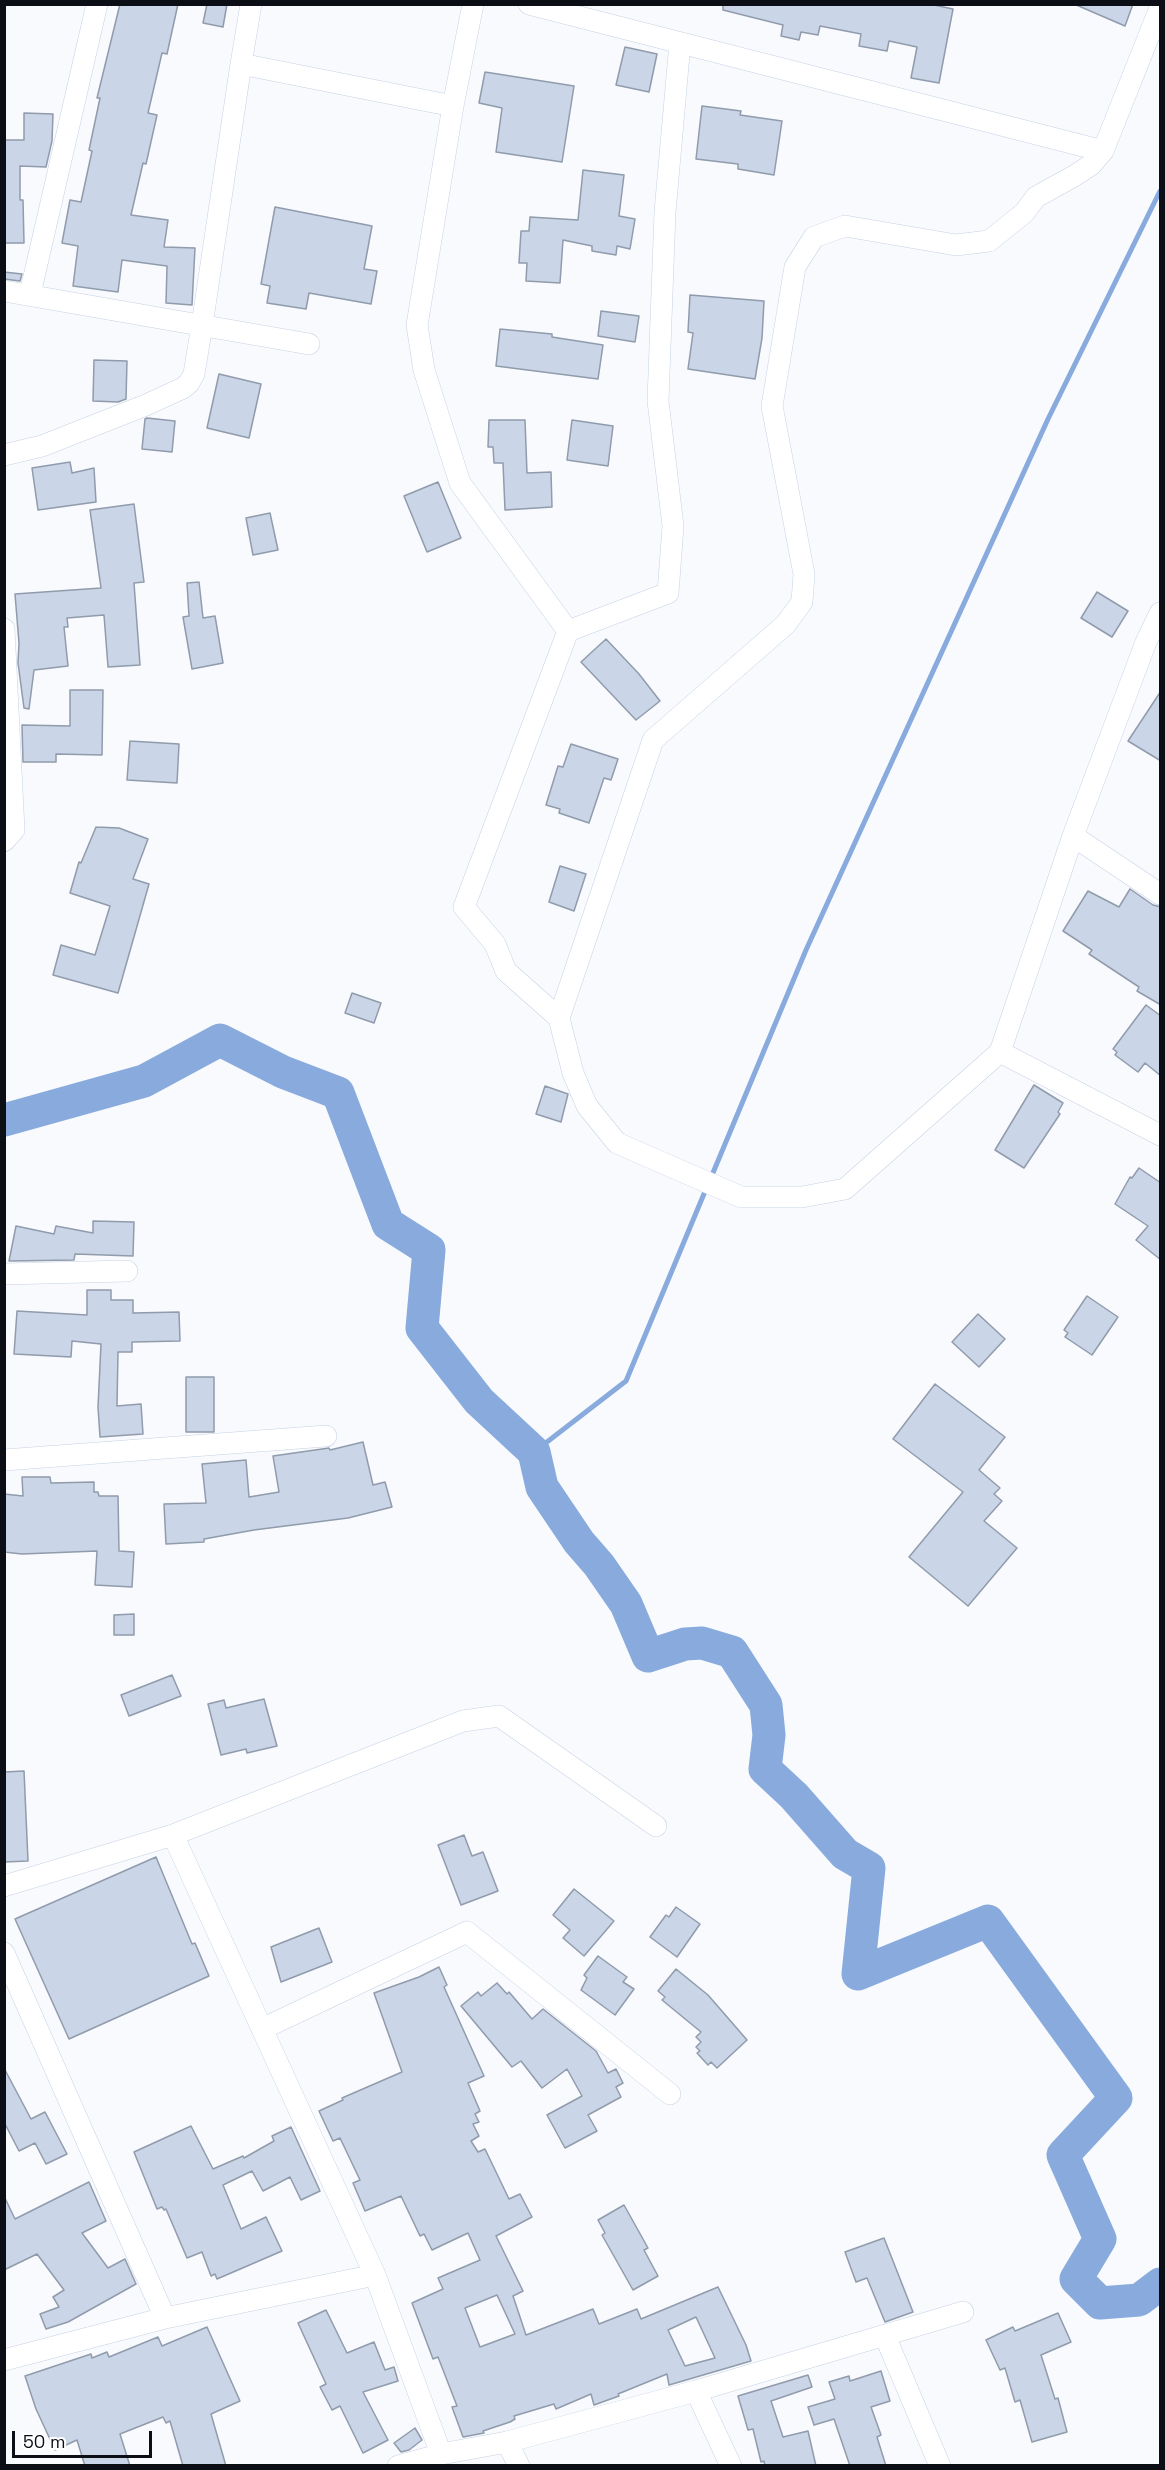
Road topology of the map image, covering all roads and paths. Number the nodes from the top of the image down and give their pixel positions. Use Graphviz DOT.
graph roads {
  1 [pos="97,4"];
  2 [pos="251,4"];
  3 [pos="472,4"];
  4 [pos="529,4"];
  5 [pos="1161,8"];
  6 [pos="680,43"];
  7 [pos="241,64"];
  8 [pos="453,106"];
  9 [pos="1103,152"];
  10 [pos="4,291"];
  11 [pos="30,294"];
  12 [pos="202,325"];
  13 [pos="309,344"];
  14 [pos="4,455"];
  15 [pos="1161,613"];
  16 [pos="4,629"];
  17 [pos="568,631"];
  18 [pos="1153,645"];
  19 [pos="1073,836"];
  20 [pos="4,841"];
  21 [pos="1161,894"];
  22 [pos="559,1018"];
  23 [pos="1000,1052"];
  24 [pos="1161,1136"];
  25 [pos="127,1271"];
  26 [pos="4,1274"];
  27 [pos="326,1436"];
  28 [pos="4,1460"];
  29 [pos="656,1826"];
  30 [pos="173,1835"];
  31 [pos="4,1886"];
  32 [pos="4,1953"];
  33 [pos="262,2029"];
  34 [pos="670,2094"];
  35 [pos="375,2275"];
  36 [pos="963,2312"];
  37 [pos="165,2318"];
  38 [pos="885,2336"];
  39 [pos="4,2360"];
  40 [pos="696,2391"];
  41 [pos="507,2442"];
  42 [pos="441,2454"];
  43 [pos="398,2466"];
  44 [pos="519,2466"];
  45 [pos="731,2466"];
  46 [pos="940,2466"];
  1 -- 11 [label="street"];
  2 -- 7 [label="street"];
  3 -- 8 [label="street"];
  4 -- 6 [label="street"];
  5 -- 9 [label="street"];
  6 -- 9 [label="street"];
  6 -- 17 [label="street"];
  7 -- 8 [label="street"];
  7 -- 12 [label="street"];
  8 -- 17 [label="street"];
  9 -- 22 [label="street"];
  10 -- 11 [label="street"];
  11 -- 12 [label="street"];
  12 -- 13 [label="street"];
  12 -- 14 [label="street"];
  15 -- 18 [label="street"];
  16 -- 20 [label="street"];
  17 -- 22 [label="street"];
  18 -- 19 [label="street"];
  19 -- 21 [label="street"];
  19 -- 23 [label="street"];
  22 -- 23 [label="street"];
  23 -- 24 [label="street"];
  25 -- 26 [label="street"];
  27 -- 28 [label="street"];
  29 -- 30 [label="street"];
  30 -- 31 [label="street"];
  30 -- 33 [label="street"];
  32 -- 37 [label="street"];
  33 -- 34 [label="street"];
  33 -- 35 [label="street"];
  35 -- 37 [label="street"];
  35 -- 42 [label="street"];
  36 -- 38 [label="street"];
  37 -- 39 [label="street"];
  38 -- 40 [label="street"];
  38 -- 46 [label="street"];
  40 -- 41 [label="street"];
  40 -- 45 [label="street"];
  41 -- 42 [label="street"];
  41 -- 44 [label="street"];
  42 -- 43 [label="street"];
}
